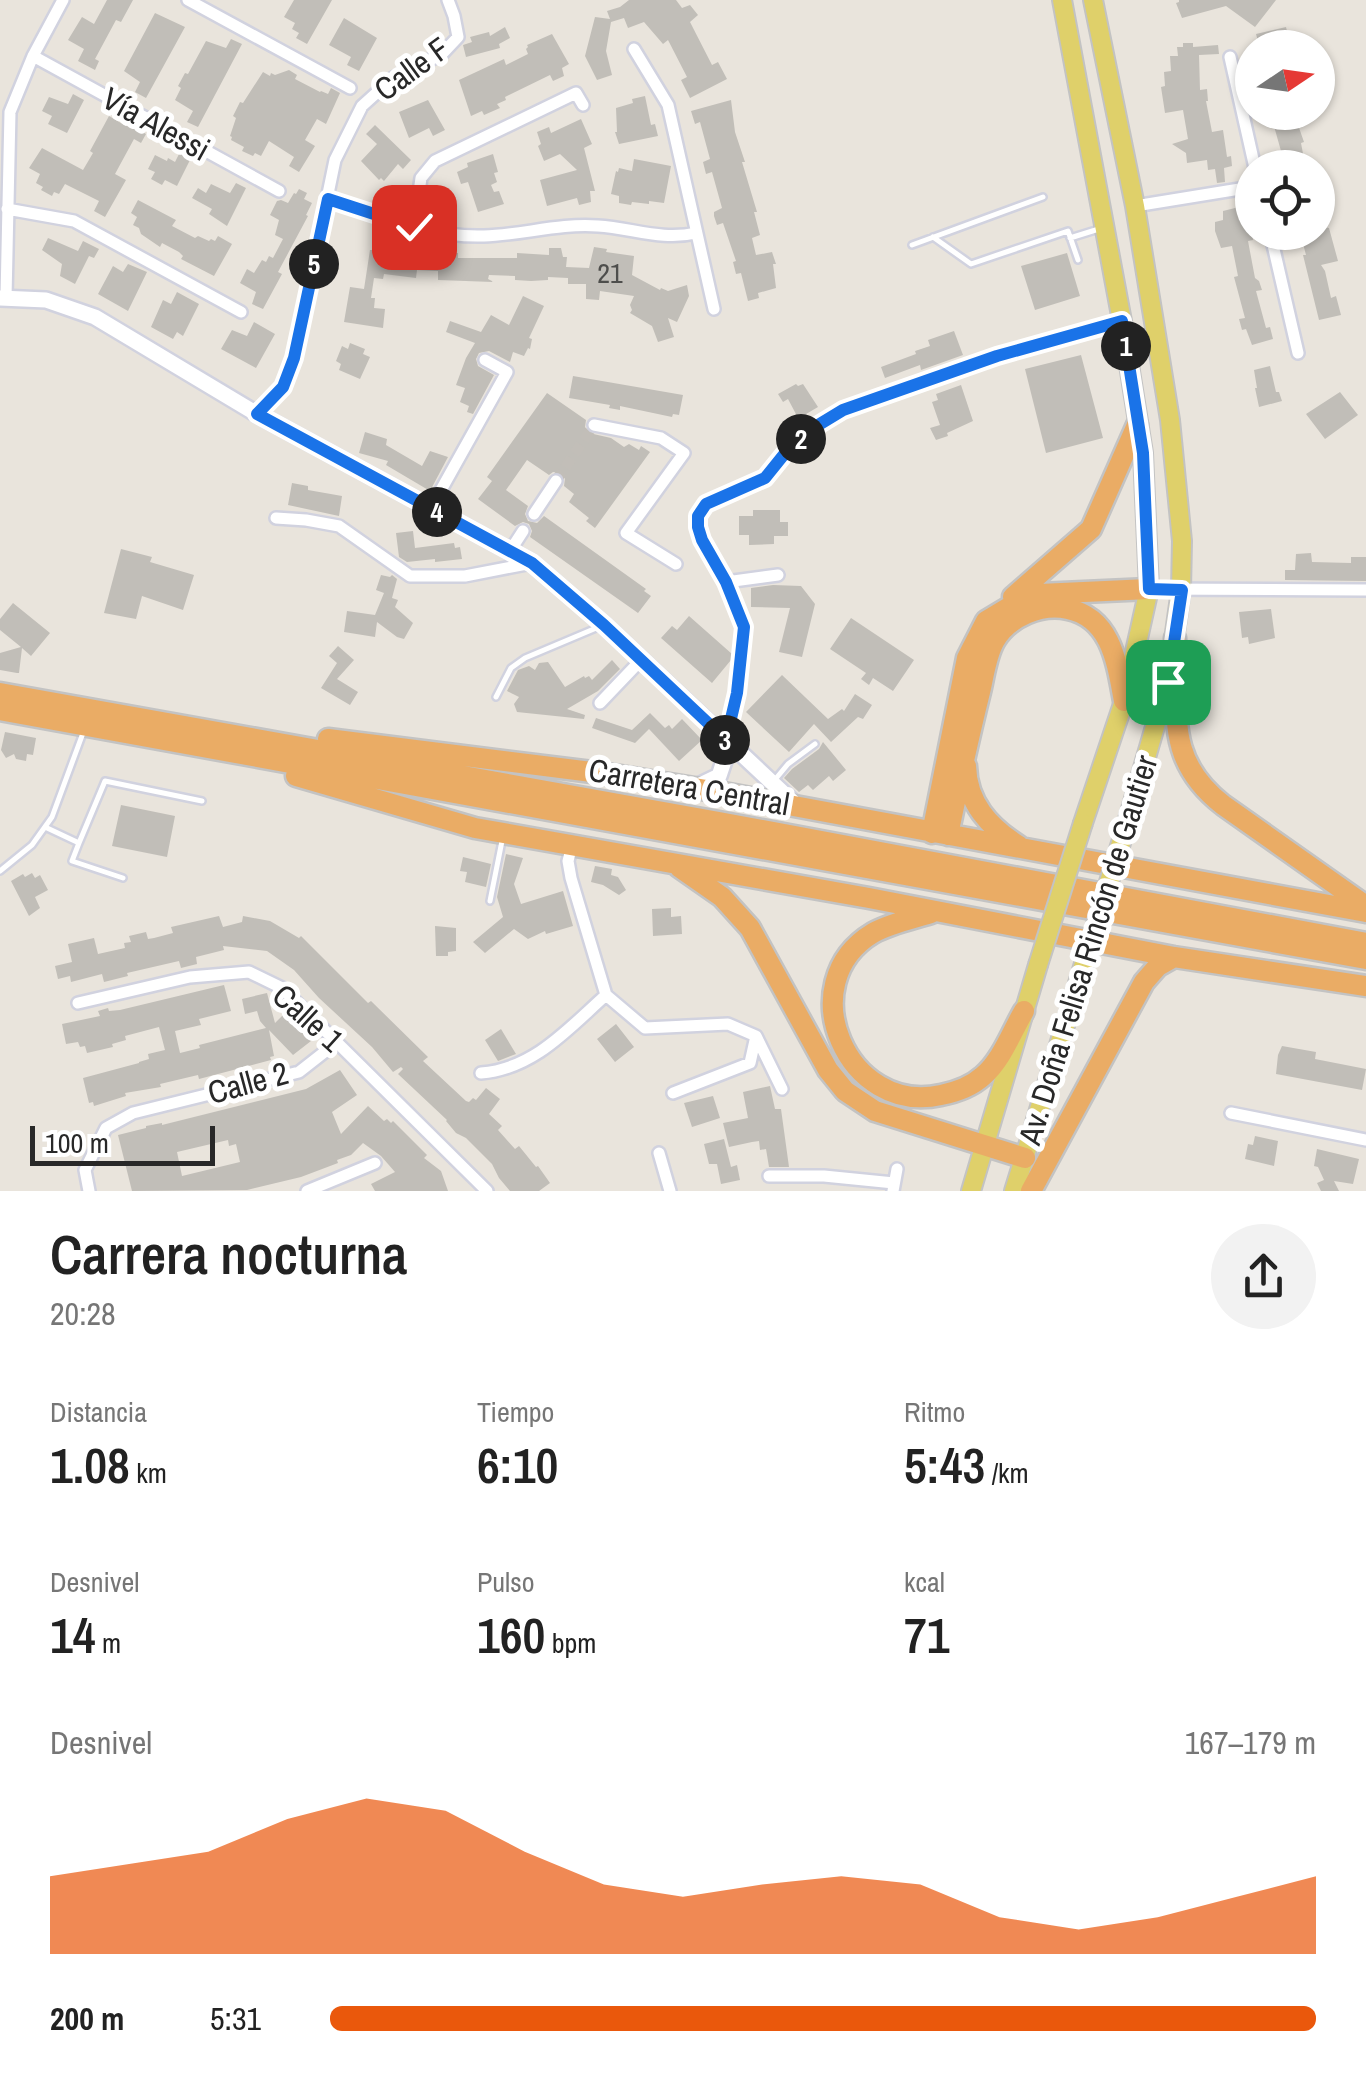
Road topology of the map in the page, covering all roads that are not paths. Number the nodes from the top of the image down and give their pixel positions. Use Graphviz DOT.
graph roads {
  1 [pos="63,0"];
  2 [pos="188,0"];
  3 [pos="448,0"];
  4 [pos="1062,0"];
  5 [pos="1093,0"];
  6 [pos="634,48"];
  7 [pos="33,56"];
  8 [pos="1230,57"];
  9 [pos="350,88"];
  10 [pos="583,105"];
  11 [pos="1251,150"];
  12 [pos="1235,190"];
  13 [pos="279,192"];
  14 [pos="1043,197"];
  15 [pos="328,199"];
  16 [pos="1135,206"];
  17 [pos="8,209"];
  18 [pos="414,227"];
  19 [pos="1104,227"];
  20 [pos="696,233"];
  21 [pos="932,237"];
  22 [pos="1070,238"];
  23 [pos="912,244"];
  24 [pos="1274,250"];
  25 [pos="1078,260"];
  26 [pos="3,298"];
  27 [pos="714,309"];
  28 [pos="242,312"];
  29 [pos="1122,321"];
  30 [pos="1298,353"];
  31 [pos="485,360"];
  32 [pos="257,414"];
  33 [pos="594,425"];
  34 [pos="1138,425"];
  35 [pos="556,480"];
  36 [pos="431,508"];
  37 [pos="534,514"];
  38 [pos="276,518"];
  39 [pos="522,531"];
  40 [pos="510,551"];
  41 [pos="532,563"];
  42 [pos="676,564"];
  43 [pos="778,575"];
  44 [pos="726,582"];
  45 [pos="1149,589"];
  46 [pos="1182,590"];
  47 [pos="1365,593"];
  48 [pos="986,620"];
  49 [pos="604,625"];
  50 [pos="1174,638"];
  51 [pos="640,660"];
  52 [pos="0,693"];
  53 [pos="496,697"];
  54 [pos="1124,701"];
  55 [pos="600,703"];
  56 [pos="0,710"];
  57 [pos="86,725"];
  58 [pos="240,735"];
  59 [pos="726,740"];
  60 [pos="815,744"];
  61 [pos="965,753"];
  62 [pos="248,756"];
  63 [pos="772,783"];
  64 [pos="694,788"];
  65 [pos="202,801"];
  66 [pos="797,806"];
  67 [pos="45,826"];
  68 [pos="504,833"];
  69 [pos="940,834"];
  70 [pos="79,843"];
  71 [pos="572,845"];
  72 [pos="1025,849"];
  73 [pos="673,863"];
  74 [pos="0,871"];
  75 [pos="123,878"];
  76 [pos="490,901"];
  77 [pos="1366,909"];
  78 [pos="939,911"];
  79 [pos="1366,943"];
  80 [pos="1174,957"];
  81 [pos="1366,959"];
  82 [pos="1366,986"];
  83 [pos="606,995"];
  84 [pos="78,1003"];
  85 [pos="1024,1010"];
  86 [pos="756,1036"];
  87 [pos="336,1043"];
  88 [pos="482,1074"];
  89 [pos="782,1089"];
  90 [pos="673,1093"];
  91 [pos="1231,1113"];
  92 [pos="1366,1140"];
  93 [pos="984,1145"];
  94 [pos="659,1153"];
  95 [pos="1025,1158"];
  96 [pos="375,1163"];
  97 [pos="768,1176"];
  98 [pos="895,1181"];
  99 [pos="89,1191"];
  100 [pos="307,1191"];
  101 [pos="487,1191"];
  102 [pos="670,1191"];
  103 [pos="972,1191"];
  104 [pos="1014,1191"];
  105 [pos="1032,1191"];
  1 -- 7 [label="street"];
  2 -- 9 [label="street"];
  3 -- 15 [label="street, Calle F"];
  4 -- 19 [label="main road, Av. Doña Felisa Rincón de Gautier"];
  5 -- 16 [label="main road, Av. Doña Felisa Rincón de Gautier"];
  6 -- 20 [label="street"];
  7 -- 13 [label="street, Vía Alessi"];
  7 -- 17 [label="street"];
  8 -- 11 [label="street"];
  10 -- 18 [label="street"];
  12 -- 16 [label="street"];
  14 -- 21 [label="lane"];
  15 -- 18 [label="street"];
  15 -- 32 [label="street, Calle F"];
  16 -- 46 [label="main road, Av. Doña Felisa Rincón de Gautier"];
  17 -- 26 [label="street"];
  17 -- 28 [label="street"];
  18 -- 20 [label="street"];
  19 -- 22 [label="lane"];
  19 -- 29 [label="main road, Av. Doña Felisa Rincón de Gautier"];
  20 -- 27 [label="street"];
  21 -- 22 [label="lane"];
  21 -- 23 [label="lane"];
  22 -- 25 [label="lane"];
  24 -- 30 [label="street"];
  26 -- 32 [label="street"];
  29 -- 34 [label="main road, Av. Doña Felisa Rincón de Gautier"];
  29 -- 44 [label="street"];
  31 -- 36 [label="street"];
  32 -- 36 [label="street"];
  33 -- 42 [label="street"];
  34 -- 45 [label="main road, Av. Doña Felisa Rincón de Gautier"];
  34 -- 48 [label="highway"];
  35 -- 37 [label="street"];
  36 -- 40 [label="street"];
  38 -- 41 [label="street"];
  39 -- 40 [label="street"];
  40 -- 41 [label="street"];
  41 -- 49 [label="street"];
  43 -- 44 [label="street"];
  44 -- 59 [label="street"];
  45 -- 46 [label="street"];
  45 -- 48 [label="highway"];
  45 -- 54 [label="main road, Av. Doña Felisa Rincón de Gautier"];
  46 -- 47 [label="street"];
  46 -- 50 [label="main road, Av. Doña Felisa Rincón de Gautier"];
  48 -- 69 [label="highway"];
  49 -- 51 [label="street"];
  49 -- 53 [label="lane"];
  50 -- 77 [label="highway"];
  50 -- 95 [label="main road, Av. Doña Felisa Rincón de Gautier, bridge"];
  51 -- 55 [label="street"];
  51 -- 59 [label="street"];
  52 -- 58 [label="highway, Carretera Central"];
  54 -- 61 [label="highway"];
  54 -- 85 [label="main road, Av. Doña Felisa Rincón de Gautier, bridge"];
  56 -- 57 [label="highway, Carretera Central"];
  57 -- 62 [label="highway, Carretera Central"];
  57 -- 67 [label="lane"];
  58 -- 64 [label="highway"];
  58 -- 79 [label="highway, Carretera Central"];
  59 -- 63 [label="street"];
  59 -- 64 [label="street"];
  60 -- 63 [label="lane"];
  61 -- 69 [label="highway"];
  61 -- 72 [label="highway"];
  62 -- 68 [label="highway"];
  62 -- 81 [label="highway, Carretera Central"];
  63 -- 66 [label="street"];
  64 -- 66 [label="highway"];
  65 -- 70 [label="lane"];
  66 -- 69 [label="highway"];
  67 -- 70 [label="lane"];
  67 -- 74 [label="lane"];
  68 -- 71 [label="highway"];
  68 -- 76 [label="lane"];
  69 -- 72 [label="highway"];
  70 -- 75 [label="lane"];
  71 -- 73 [label="highway"];
  71 -- 83 [label="street"];
  72 -- 77 [label="highway"];
  73 -- 78 [label="highway"];
  73 -- 93 [label="highway"];
  78 -- 80 [label="highway"];
  78 -- 85 [label="highway"];
  80 -- 82 [label="highway"];
  80 -- 105 [label="highway"];
  83 -- 86 [label="street"];
  83 -- 88 [label="street"];
  84 -- 87 [label="street, Calle 1"];
  85 -- 93 [label="main road, Av. Doña Felisa Rincón de Gautier"];
  86 -- 89 [label="street"];
  86 -- 90 [label="street"];
  87 -- 99 [label="street, Calle 2"];
  87 -- 101 [label="street, Calle 1"];
  91 -- 92 [label="street"];
  93 -- 95 [label="highway"];
  93 -- 103 [label="main road, Av. Doña Felisa Rincón de Gautier"];
  94 -- 102 [label="street"];
  95 -- 104 [label="main road, Av. Doña Felisa Rincón de Gautier"];
  96 -- 100 [label="street"];
  97 -- 98 [label="street"];
}
